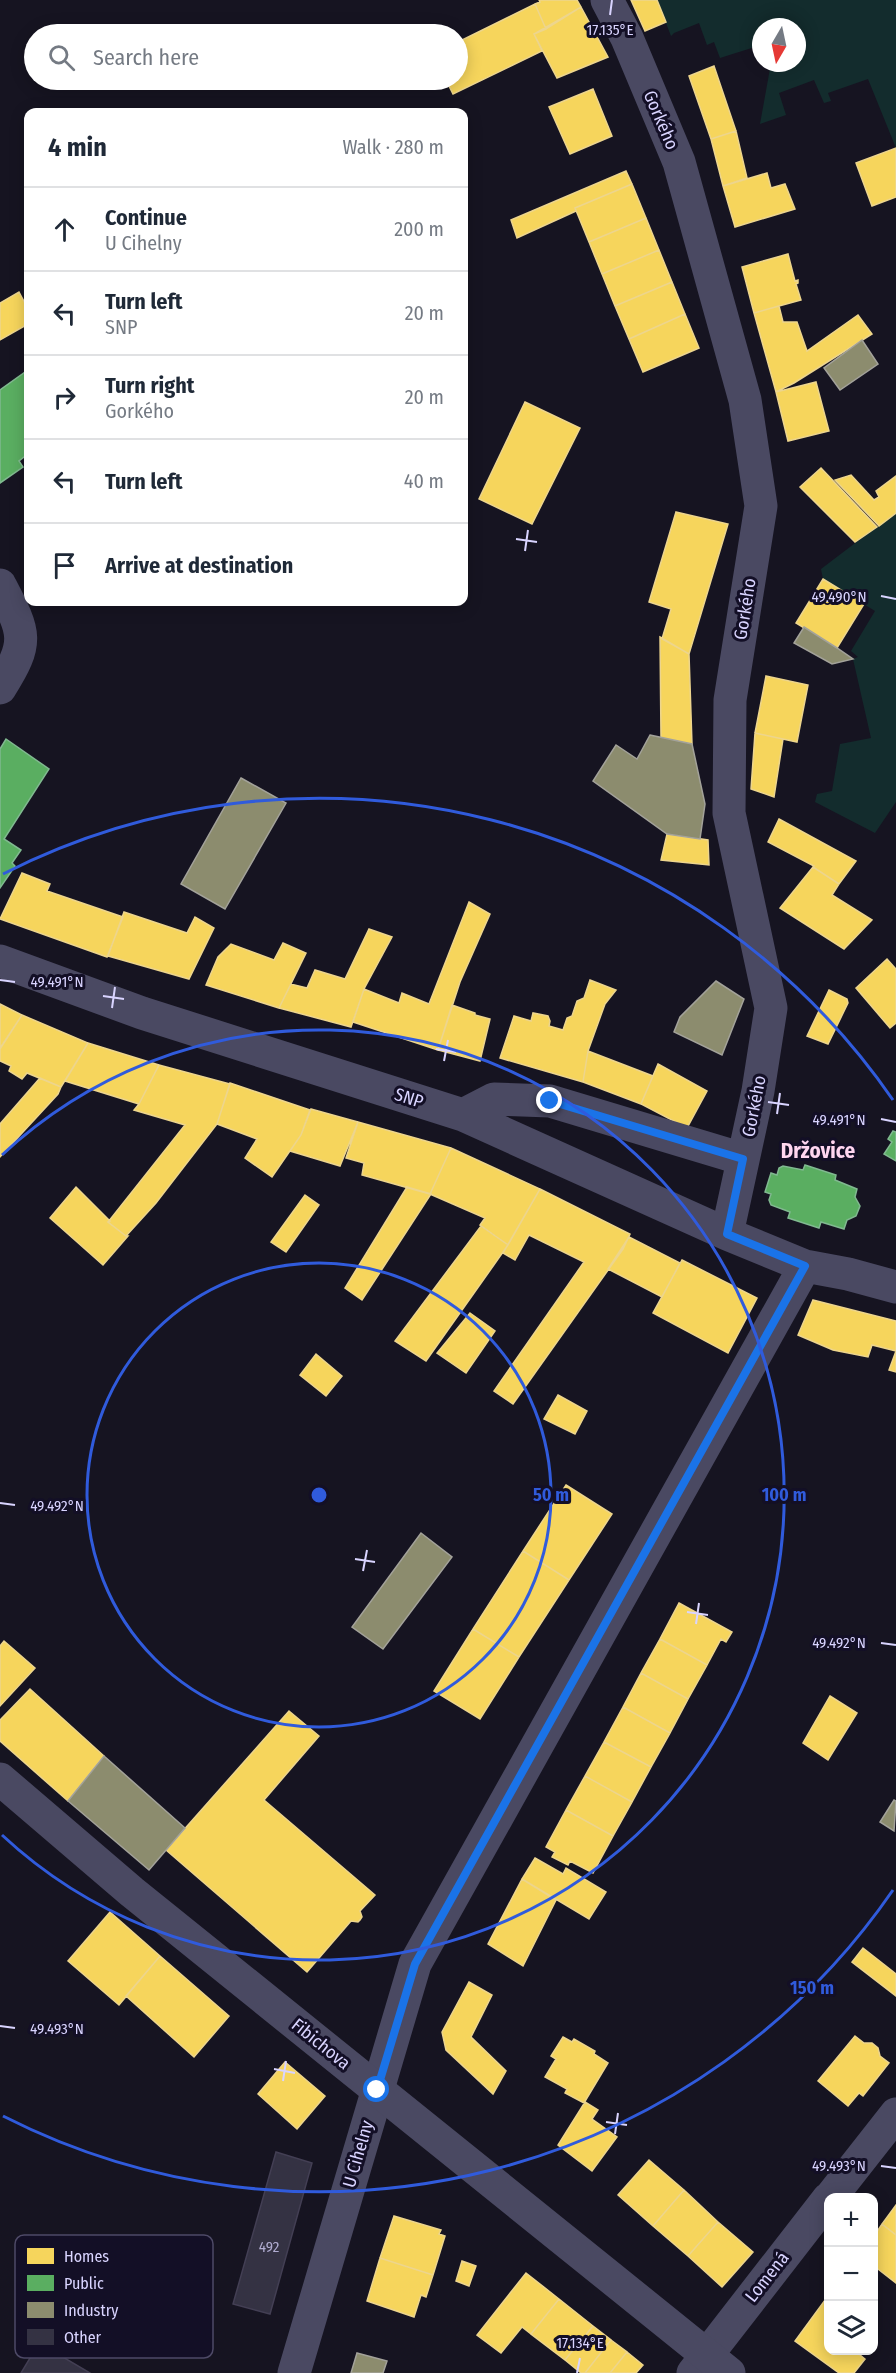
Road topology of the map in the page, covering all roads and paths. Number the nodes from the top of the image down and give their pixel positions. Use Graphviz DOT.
graph roads {
  1 [pos="607,0"];
  2 [pos="0,585"];
  3 [pos="0,688"];
  4 [pos="0,961"];
  5 [pos="463,1115"];
  6 [pos="743,1159"];
  7 [pos="727,1234"];
  8 [pos="805,1266"];
  9 [pos="896,1287"];
  10 [pos="0,1779"];
  11 [pos="377,2090"];
  12 [pos="896,2114"];
  13 [pos="833,2193"];
  14 [pos="824,2205"];
  15 [pos="709,2367"];
  16 [pos="294,2373"];
  1 -- 6 [label="street, Gorkého"];
  2 -- 3 [label="street"];
  4 -- 5 [label="street, SNP"];
  5 -- 6 [label="street"];
  5 -- 7 [label="street, SNP"];
  6 -- 7 [label="street, Gorkého"];
  7 -- 8 [label="street, SNP"];
  8 -- 9 [label="street"];
  8 -- 11 [label="street, U Cihelny"];
  10 -- 11 [label="street, Fibichova"];
  11 -- 15 [label="street, Fibichova"];
  11 -- 16 [label="street, U Cihelny"];
  12 -- 13 [label="street, Lomená"];
  14 -- 15 [label="street, Lomená"];
}
